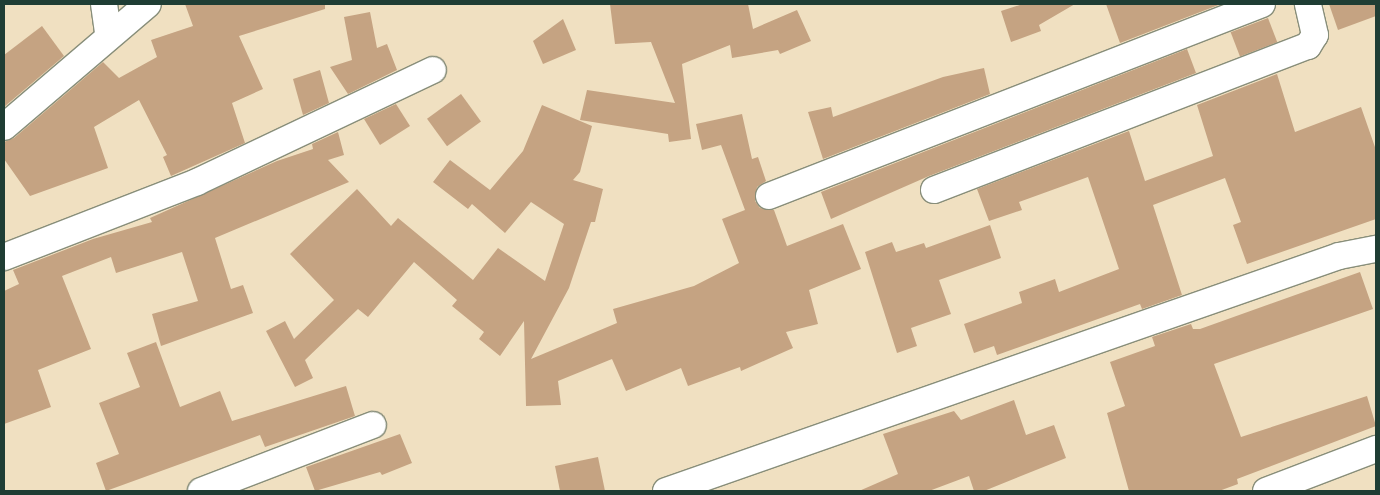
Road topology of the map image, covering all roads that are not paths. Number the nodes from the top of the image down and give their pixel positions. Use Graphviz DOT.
graph roads {
  1 [pos="104,4"];
  2 [pos="148,4"];
  3 [pos="1262,4"];
  4 [pos="1308,4"];
  5 [pos="108,34"];
  6 [pos="433,70"];
  7 [pos="4,127"];
  8 [pos="934,190"];
  9 [pos="769,196"];
  10 [pos="1376,249"];
  11 [pos="4,257"];
  12 [pos="373,425"];
  13 [pos="1376,449"];
  14 [pos="202,491"];
  15 [pos="666,491"];
  16 [pos="1266,491"];
  1 -- 5 [label="street"];
  2 -- 5 [label="street"];
  3 -- 9 [label="street"];
  4 -- 8 [label="street"];
  5 -- 7 [label="street"];
  6 -- 11 [label="street"];
  10 -- 15 [label="street"];
  12 -- 14 [label="street"];
  13 -- 16 [label="street"];
}
